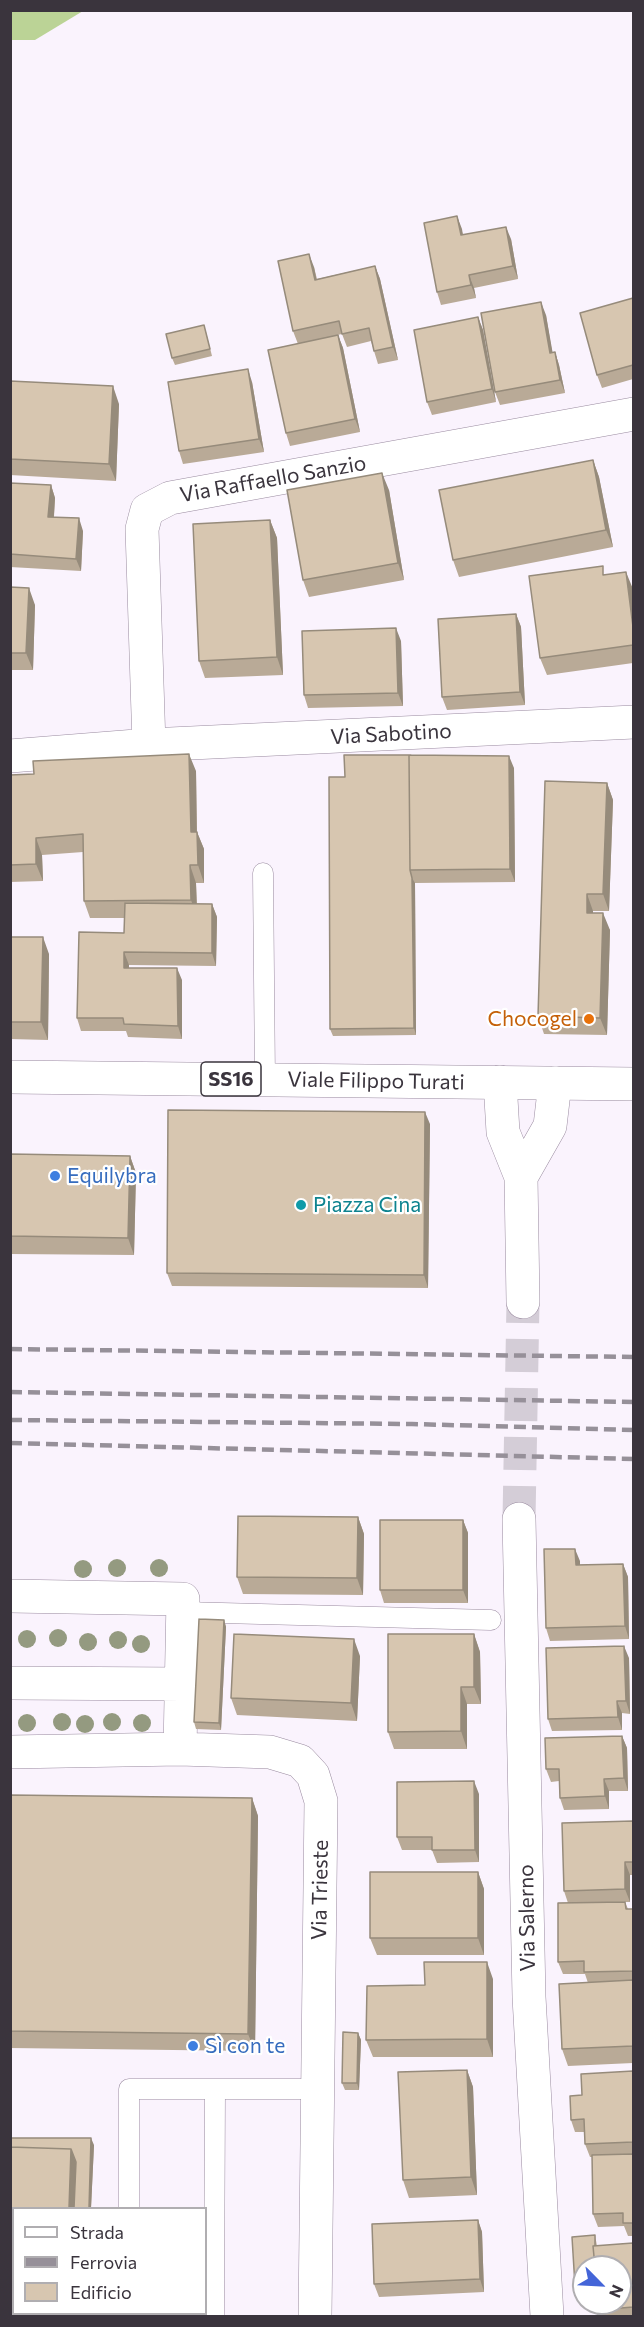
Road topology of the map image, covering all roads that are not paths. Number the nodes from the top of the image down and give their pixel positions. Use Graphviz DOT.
graph roads {
  1 [pos="633,414"];
  2 [pos="633,722"];
  3 [pos="149,745"];
  4 [pos="10,756"];
  5 [pos="263,873"];
  6 [pos="10,1077"];
  7 [pos="265,1080"];
  8 [pos="500,1082"];
  9 [pos="555,1083"];
  10 [pos="633,1084"];
  11 [pos="520,1177"];
  12 [pos="523,1302"];
  13 [pos="519,1518"];
  14 [pos="10,1596"];
  15 [pos="183,1612"];
  16 [pos="491,1620"];
  17 [pos="10,1683"];
  18 [pos="182,1684"];
  19 [pos="180,1749"];
  20 [pos="10,1752"];
  21 [pos="215,2089"];
  22 [pos="318,2089"];
  23 [pos="129,2207"];
  24 [pos="214,2316"];
  25 [pos="315,2316"];
  26 [pos="548,2316"];
  1 -- 3 [label="street, Via Raffaello Sanzio"];
  2 -- 3 [label="street, Via Sabotino"];
  3 -- 4 [label="street, Via Sabotino"];
  5 -- 7 [label="lane"];
  6 -- 7 [label="street, Viale Filippo Turati / SS16"];
  7 -- 8 [label="street, Viale Filippo Turati / SS16"];
  8 -- 9 [label="street, Viale Filippo Turati / SS16"];
  8 -- 11 [label="street"];
  9 -- 10 [label="street, Viale Filippo Turati / SS16"];
  9 -- 11 [label="street"];
  11 -- 12 [label="street"];
  13 -- 26 [label="street, Via Salerno"];
  14 -- 15 [label="street"];
  15 -- 16 [label="lane"];
  15 -- 18 [label="street"];
  17 -- 18 [label="street"];
  18 -- 19 [label="street"];
  19 -- 20 [label="street, Via Trieste"];
  19 -- 22 [label="street, Via Trieste"];
  21 -- 22 [label="lane"];
  21 -- 23 [label="lane"];
  21 -- 24 [label="lane"];
  22 -- 25 [label="street, Via Trieste"];
}
